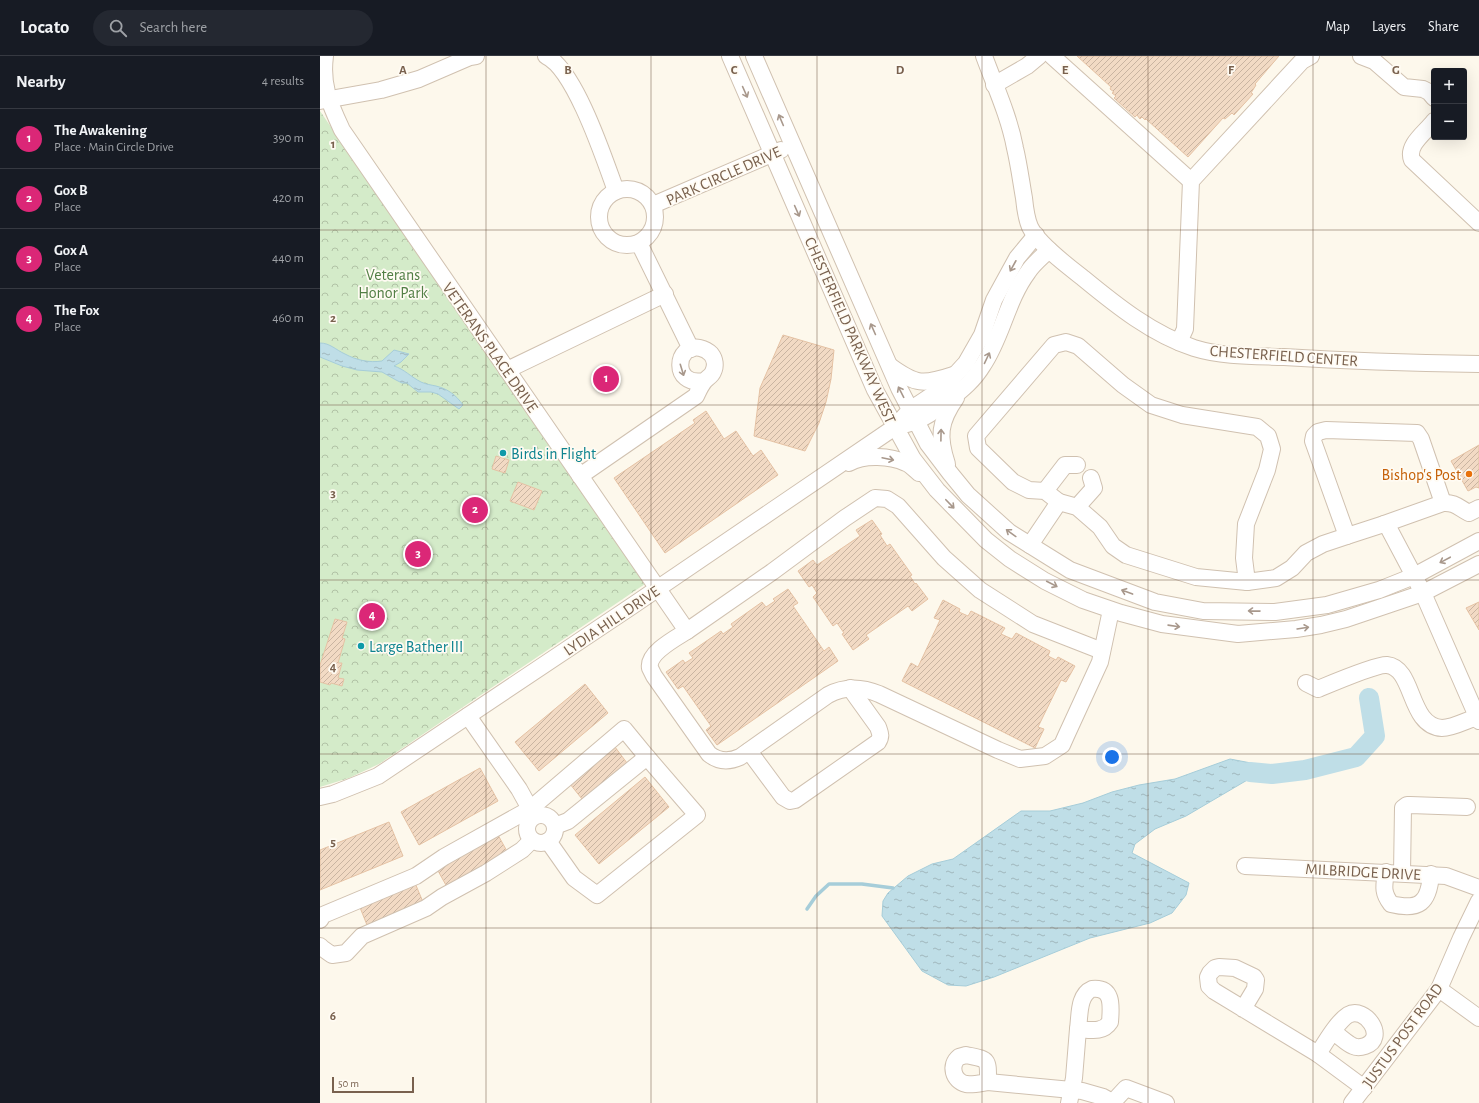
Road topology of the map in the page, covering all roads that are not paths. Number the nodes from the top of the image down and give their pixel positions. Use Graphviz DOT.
graph roads {
  1 [pos="325,56"];
  2 [pos="476,56"];
  3 [pos="546,56"];
  4 [pos="730,56"];
  5 [pos="754,56"];
  6 [pos="984,56"];
  7 [pos="1039,56"];
  8 [pos="1052,56"];
  9 [pos="1311,56"];
  10 [pos="1361,56"];
  11 [pos="994,85"];
  12 [pos="1431,94"];
  13 [pos="324,100"];
  14 [pos="1431,125"];
  15 [pos="792,145"];
  16 [pos="772,154"];
  17 [pos="1191,181"];
  18 [pos="616,191"];
  19 [pos="653,205"];
  20 [pos="1479,222"];
  21 [pos="1036,235"];
  22 [pos="639,243"];
  23 [pos="1049,250"];
  24 [pos="665,294"];
  25 [pos="1179,342"];
  26 [pos="691,349"];
  27 [pos="888,364"];
  28 [pos="1479,364"];
  29 [pos="507,370"];
  30 [pos="704,381"];
  31 [pos="959,382"];
  32 [pos="913,416"];
  33 [pos="895,427"];
  34 [pos="1077,465"];
  35 [pos="950,473"];
  36 [pos="580,476"];
  37 [pos="1092,478"];
  38 [pos="813,483"];
  39 [pos="935,488"];
  40 [pos="1045,491"];
  41 [pos="1058,502"];
  42 [pos="1443,503"];
  43 [pos="1077,507"];
  44 [pos="1479,508"];
  45 [pos="1384,524"];
  46 [pos="1347,536"];
  47 [pos="1479,541"];
  48 [pos="1030,545"];
  49 [pos="1479,564"];
  50 [pos="1414,576"];
  51 [pos="1247,582"];
  52 [pos="657,588"];
  53 [pos="1423,593"];
  54 [pos="1111,610"];
  55 [pos="687,631"];
  56 [pos="1102,651"];
  57 [pos="1306,683"];
  58 [pos="1472,687"];
  59 [pos="850,688"];
  60 [pos="468,716"];
  61 [pos="1478,719"];
  62 [pos="749,751"];
  63 [pos="647,757"];
  64 [pos="320,797"];
  65 [pos="1467,807"];
  66 [pos="532,812"];
  67 [pos="552,834"];
  68 [pos="532,840"];
  69 [pos="1246,866"];
  70 [pos="1386,872"];
  71 [pos="1402,873"];
  72 [pos="1431,874"];
  73 [pos="1479,888"];
  74 [pos="1479,901"];
  75 [pos="320,920"];
  76 [pos="320,946"];
  77 [pos="1439,989"];
  78 [pos="1242,1009"];
  79 [pos="1479,1018"];
  80 [pos="1078,1029"];
  81 [pos="1333,1032"];
  82 [pos="1318,1054"];
  83 [pos="988,1082"];
  84 [pos="1364,1088"];
  85 [pos="1070,1097"];
  86 [pos="1114,1102"];
  87 [pos="1166,1103"];
  88 [pos="1352,1103"];
  1 -- 13 [label="street, VETERANS PLACE DRIVE"];
  2 -- 13 [label="street"];
  3 -- 18 [label="street"];
  4 -- 16 [label="street, CHESTERFIELD PARKWAY WEST, one-way"];
  15 -- 5 [label="street, CHESTERFIELD PARKWAY WEST, one-way"];
  6 -- 11 [label="street, CHESTERFIELD CENTER"];
  7 -- 11 [label="street"];
  8 -- 17 [label="street"];
  9 -- 17 [label="street"];
  10 -- 12 [label="street"];
  11 -- 21 [label="street, CHESTERFIELD CENTER"];
  13 -- 29 [label="street, VETERANS PLACE DRIVE"];
  14 -- 20 [label="street"];
  15 -- 16 [label="street, PARK CIRCLE DRIVE"];
  27 -- 15 [label="street, CHESTERFIELD PARKWAY WEST, one-way"];
  16 -- 19 [label="street, PARK CIRCLE DRIVE"];
  16 -- 33 [label="street, CHESTERFIELD PARKWAY WEST, one-way"];
  17 -- 25 [label="street"];
  18 -- 19 [label="street"];
  18 -- 22 [label="street"];
  19 -- 22 [label="street"];
  21 -- 23 [label="street, CHESTERFIELD CENTER"];
  21 -- 31 [label="street, one-way"];
  22 -- 24 [label="street"];
  23 -- 25 [label="street, CHESTERFIELD CENTER"];
  31 -- 23 [label="street, one-way"];
  24 -- 26 [label="street"];
  24 -- 29 [label="street"];
  25 -- 28 [label="street, CHESTERFIELD CENTER"];
  26 -- 30 [label="street"];
  26 -- 30 [label="street, one-way"];
  27 -- 31 [label="street"];
  32 -- 27 [label="street, CHESTERFIELD PARKWAY WEST, one-way"];
  29 -- 36 [label="street, VETERANS PLACE DRIVE"];
  30 -- 36 [label="street"];
  31 -- 32 [label="street"];
  35 -- 31 [label="street, one-way"];
  32 -- 33 [label="street"];
  32 -- 35 [label="street, CHESTERFIELD PARKWAY WEST"];
  33 -- 38 [label="street, LYDIA HILL DRIVE"];
  33 -- 39 [label="street, CHESTERFIELD PARKWAY WEST"];
  34 -- 40 [label="street"];
  48 -- 35 [label="street, CHESTERFIELD PARKWAY WEST, one-way"];
  36 -- 52 [label="street, VETERANS PLACE DRIVE"];
  37 -- 43 [label="street"];
  38 -- 39 [label="street, one-way"];
  38 -- 52 [label="street, LYDIA HILL DRIVE"];
  39 -- 54 [label="street, CHESTERFIELD PARKWAY WEST, one-way"];
  40 -- 41 [label="street"];
  40 -- 51 [label="street"];
  41 -- 43 [label="street"];
  41 -- 48 [label="street"];
  42 -- 44 [label="street"];
  42 -- 45 [label="street"];
  42 -- 46 [label="street"];
  43 -- 51 [label="street"];
  45 -- 46 [label="street"];
  45 -- 50 [label="street"];
  46 -- 51 [label="street"];
  47 -- 50 [label="street, CHESTERFIELD PARKWAY WEST, one-way"];
  50 -- 48 [label="street, CHESTERFIELD PARKWAY WEST, one-way"];
  49 -- 53 [label="street, CHESTERFIELD PARKWAY WEST"];
  50 -- 53 [label="street"];
  52 -- 55 [label="street, VETERANS PLACE DRIVE"];
  52 -- 60 [label="street, LYDIA HILL DRIVE"];
  54 -- 53 [label="street, CHESTERFIELD PARKWAY WEST, one-way"];
  53 -- 58 [label="street"];
  54 -- 56 [label="street"];
  55 -- 56 [label="street"];
  55 -- 62 [label="street"];
  56 -- 59 [label="street"];
  57 -- 61 [label="street"];
  58 -- 61 [label="street"];
  59 -- 62 [label="street"];
  59 -- 62 [label="street"];
  60 -- 64 [label="street, LYDIA HILL DRIVE"];
  60 -- 66 [label="street"];
  63 -- 66 [label="street"];
  63 -- 67 [label="street"];
  63 -- 67 [label="street"];
  65 -- 71 [label="street"];
  66 -- 67 [label="street"];
  66 -- 68 [label="street"];
  66 -- 75 [label="street"];
  67 -- 68 [label="street"];
  68 -- 76 [label="street"];
  69 -- 70 [label="street, MILBRIDGE DRIVE"];
  70 -- 71 [label="street, MILBRIDGE DRIVE"];
  70 -- 72 [label="street"];
  71 -- 72 [label="street, MILBRIDGE DRIVE"];
  72 -- 73 [label="street, MILBRIDGE DRIVE"];
  74 -- 77 [label="street, JUSTUS POST ROAD"];
  77 -- 79 [label="street"];
  77 -- 84 [label="street, JUSTUS POST ROAD"];
  78 -- 82 [label="street"];
  80 -- 85 [label="street"];
  81 -- 82 [label="street"];
  82 -- 84 [label="street"];
  83 -- 85 [label="street"];
  84 -- 88 [label="street, JUSTUS POST ROAD"];
  85 -- 86 [label="street"];
  86 -- 87 [label="street"];
}
